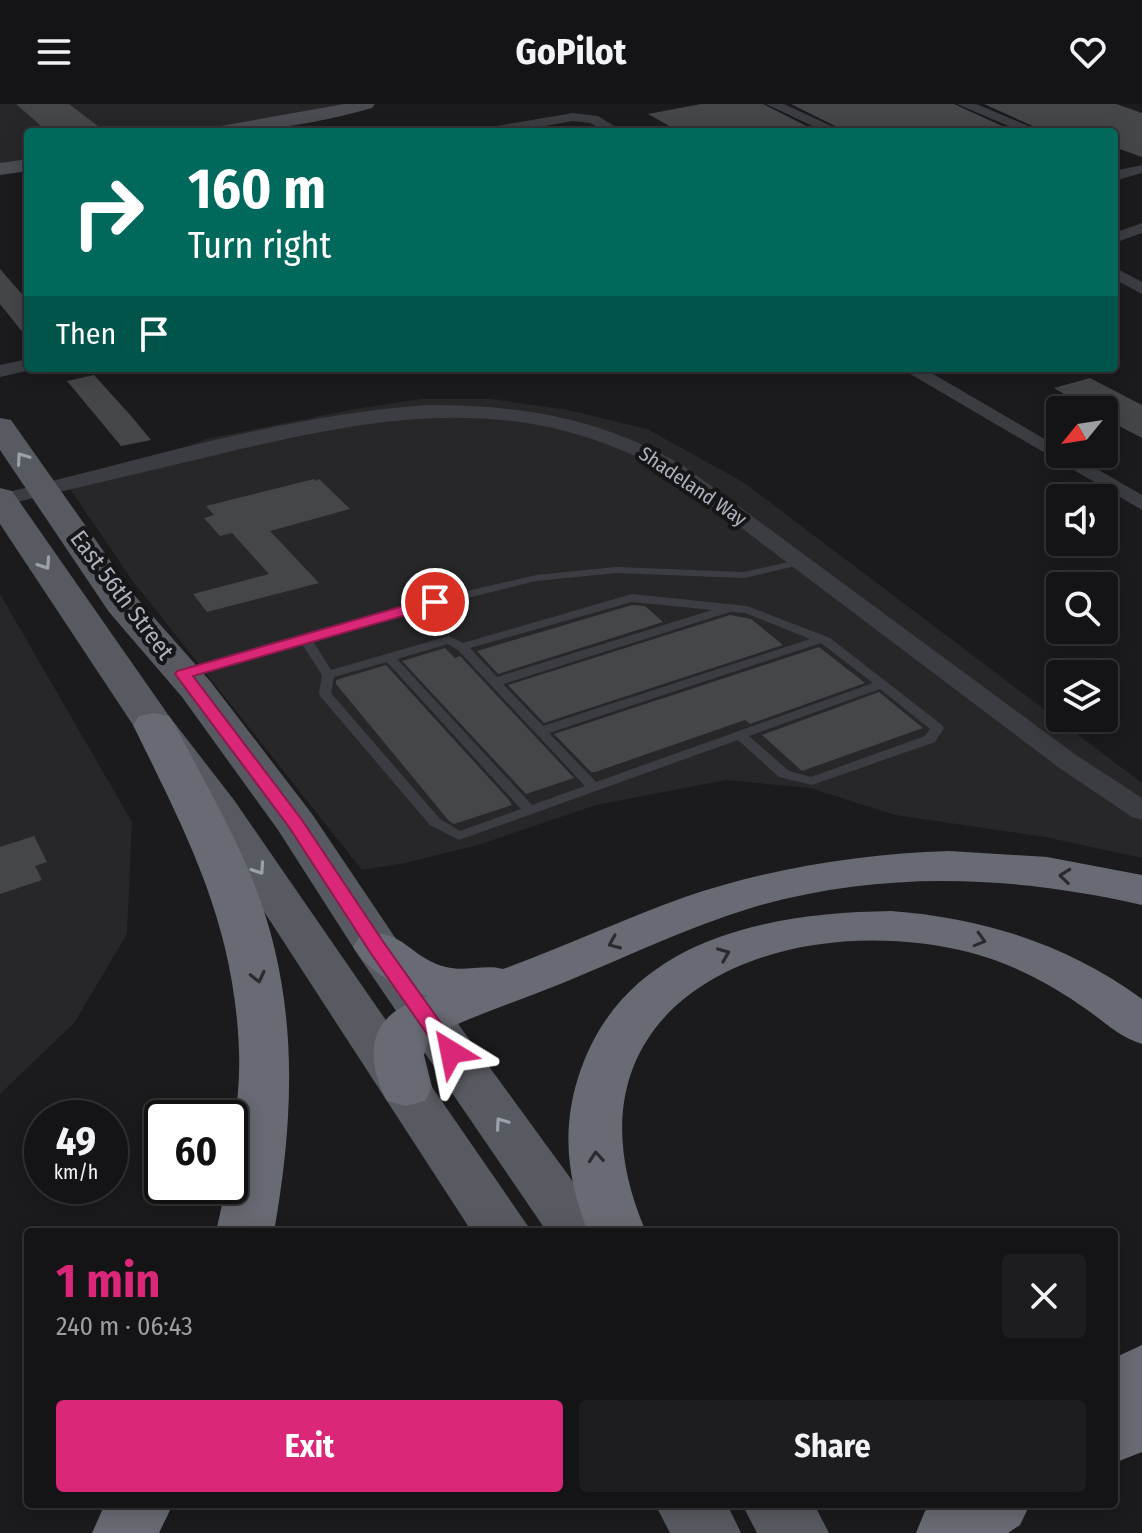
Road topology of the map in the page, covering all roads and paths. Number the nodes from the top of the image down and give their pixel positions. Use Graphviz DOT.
graph roads {
  1 [pos="365,104"];
  2 [pos="773,104"];
  3 [pos="964,104"];
  4 [pos="244,128"];
  5 [pos="510,128"];
  6 [pos="610,128"];
  7 [pos="828,128"];
  8 [pos="1026,128"];
  9 [pos="1118,163"];
  10 [pos="24,166"];
  11 [pos="0,169"];
  12 [pos="1139,170"];
  13 [pos="1118,175"];
  14 [pos="1142,228"];
  15 [pos="1118,237"];
  16 [pos="1118,274"];
  17 [pos="1142,289"];
  18 [pos="24,366"];
  19 [pos="0,371"];
  20 [pos="916,372"];
  21 [pos="0,427"];
  22 [pos="13,496"];
  23 [pos="1142,504"];
  24 [pos="801,562"];
  25 [pos="732,608"];
  26 [pos="305,638"];
  27 [pos="822,639"];
  28 [pos="462,647"];
  29 [pos="389,657"];
  30 [pos="183,674"];
  31 [pos="328,675"];
  32 [pos="495,682"];
  33 [pos="882,684"];
  34 [pos="154,725"];
  35 [pos="541,731"];
  36 [pos="738,734"];
  37 [pos="594,788"];
  38 [pos="530,811"];
  39 [pos="1142,811"];
  40 [pos="1142,890"];
  41 [pos="377,947"];
  42 [pos="549,970"];
  43 [pos="426,1017"];
  44 [pos="1142,1026"];
  45 [pos="406,1087"];
  46 [pos="246,1228"];
  47 [pos="500,1228"];
  48 [pos="575,1228"];
  49 [pos="615,1228"];
  50 [pos="1142,1371"];
  51 [pos="1118,1392"];
  52 [pos="1142,1418"];
  53 [pos="1118,1433"];
  54 [pos="138,1508"];
  55 [pos="691,1508"];
  56 [pos="125,1533"];
  57 [pos="708,1533"];
  1 -- 4 [label="street"];
  2 -- 7 [label="street"];
  3 -- 8 [label="street"];
  5 -- 6 [label="street"];
  9 -- 12 [label="street"];
  10 -- 11 [label="street"];
  12 -- 13 [label="street"];
  14 -- 15 [label="street"];
  16 -- 17 [label="street"];
  18 -- 19 [label="street"];
  20 -- 23 [label="street"];
  22 -- 21 [label="main road, East 56th Street, one-way"];
  22 -- 24 [label="street, Shadeland Way"];
  22 -- 30 [label="main road, East 56th Street"];
  22 -- 34 [label="main road, East 56th Street, one-way"];
  24 -- 26 [label="lane"];
  24 -- 39 [label="street, Shadeland Way"];
  25 -- 27 [label="lane"];
  25 -- 28 [label="lane"];
  25 -- 32 [label="lane"];
  26 -- 30 [label="lane"];
  26 -- 31 [label="lane"];
  27 -- 33 [label="lane"];
  27 -- 35 [label="lane"];
  28 -- 29 [label="lane"];
  28 -- 32 [label="lane"];
  29 -- 31 [label="lane"];
  29 -- 38 [label="lane"];
  30 -- 41 [label="main road, East 56th Street"];
  31 -- 38 [label="lane"];
  32 -- 35 [label="lane"];
  33 -- 36 [label="lane"];
  33 -- 36 [label="lane"];
  34 -- 45 [label="main road, East 56th Street, one-way"];
  34 -- 46 [label="highway, one-way"];
  35 -- 37 [label="lane"];
  36 -- 37 [label="lane"];
  37 -- 38 [label="lane"];
  40 -- 42 [label="highway, one-way"];
  41 -- 42 [label="highway"];
  41 -- 43 [label="main road, East 56th Street"];
  42 -- 43 [label="highway"];
  43 -- 45 [label="highway"];
  48 -- 43 [label="main road, East 56th Street, one-way"];
  49 -- 44 [label="highway, one-way"];
  45 -- 47 [label="main road, East 56th Street"];
  50 -- 51 [label="highway"];
  52 -- 53 [label="highway"];
  54 -- 56 [label="highway"];
  55 -- 57 [label="main road"];
}
